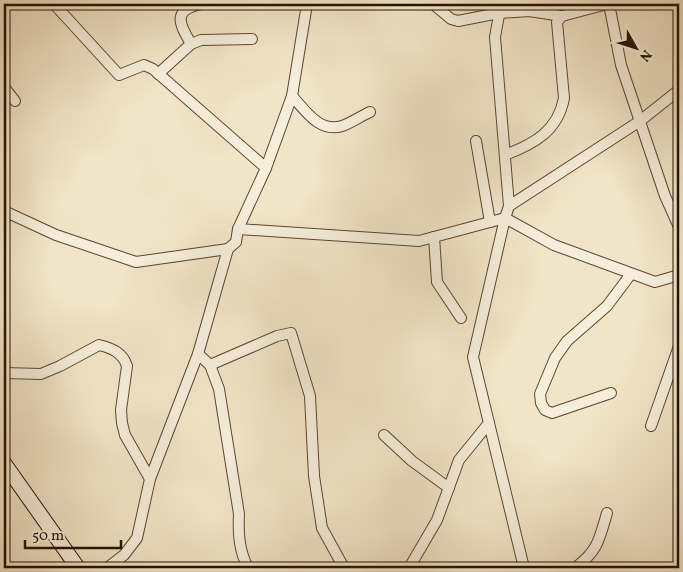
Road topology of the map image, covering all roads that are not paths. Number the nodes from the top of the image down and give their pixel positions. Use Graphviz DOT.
graph roads {
  1 [pos="7,4"];
  2 [pos="54,4"];
  3 [pos="201,4"];
  4 [pos="307,4"];
  5 [pos="433,4"];
  6 [pos="608,4"];
  7 [pos="4,6"];
  8 [pos="500,9"];
  9 [pos="562,16"];
  10 [pos="252,39"];
  11 [pos="191,44"];
  12 [pos="158,74"];
  13 [pos="4,87"];
  14 [pos="679,90"];
  15 [pos="292,96"];
  16 [pos="15,101"];
  17 [pos="370,112"];
  18 [pos="640,121"];
  19 [pos="476,141"];
  20 [pos="505,155"];
  21 [pos="266,168"];
  22 [pos="509,206"];
  23 [pos="4,212"];
  24 [pos="505,218"];
  25 [pos="490,222"];
  26 [pos="679,227"];
  27 [pos="238,229"];
  28 [pos="434,237"];
  29 [pos="228,249"];
  30 [pos="631,274"];
  31 [pos="679,275"];
  32 [pos="461,318"];
  33 [pos="679,346"];
  34 [pos="198,354"];
  35 [pos="210,365"];
  36 [pos="4,372"];
  37 [pos="611,393"];
  38 [pos="488,423"];
  39 [pos="651,426"];
  40 [pos="384,435"];
  41 [pos="4,463"];
  42 [pos="150,479"];
  43 [pos="449,488"];
  44 [pos="606,513"];
  45 [pos="78,568"];
  46 [pos="107,568"];
  47 [pos="248,568"];
  48 [pos="344,568"];
  49 [pos="409,568"];
  50 [pos="524,568"];
  51 [pos="575,568"];
  1 -- 7 [label="street"];
  2 -- 12 [label="street"];
  3 -- 11 [label="street"];
  4 -- 15 [label="street"];
  5 -- 8 [label="street"];
  6 -- 9 [label="street"];
  6 -- 18 [label="street"];
  8 -- 9 [label="street"];
  8 -- 20 [label="street"];
  9 -- 20 [label="street"];
  10 -- 11 [label="street"];
  11 -- 12 [label="street"];
  12 -- 21 [label="street"];
  13 -- 16 [label="street"];
  14 -- 18 [label="street"];
  15 -- 17 [label="street"];
  15 -- 21 [label="street"];
  18 -- 22 [label="street"];
  18 -- 26 [label="street"];
  19 -- 25 [label="street"];
  20 -- 22 [label="street"];
  21 -- 27 [label="street"];
  22 -- 24 [label="street"];
  23 -- 29 [label="street"];
  24 -- 25 [label="street"];
  24 -- 30 [label="street"];
  24 -- 38 [label="street"];
  25 -- 28 [label="street"];
  27 -- 28 [label="street"];
  27 -- 29 [label="street"];
  28 -- 32 [label="street"];
  29 -- 34 [label="street"];
  30 -- 31 [label="street"];
  30 -- 37 [label="street"];
  33 -- 39 [label="street"];
  34 -- 35 [label="street"];
  34 -- 42 [label="street"];
  35 -- 47 [label="street"];
  35 -- 48 [label="street"];
  36 -- 42 [label="street"];
  38 -- 43 [label="street"];
  38 -- 50 [label="street"];
  40 -- 43 [label="street"];
  41 -- 45 [label="street"];
  42 -- 46 [label="street"];
  43 -- 49 [label="street"];
  44 -- 51 [label="street"];
}
